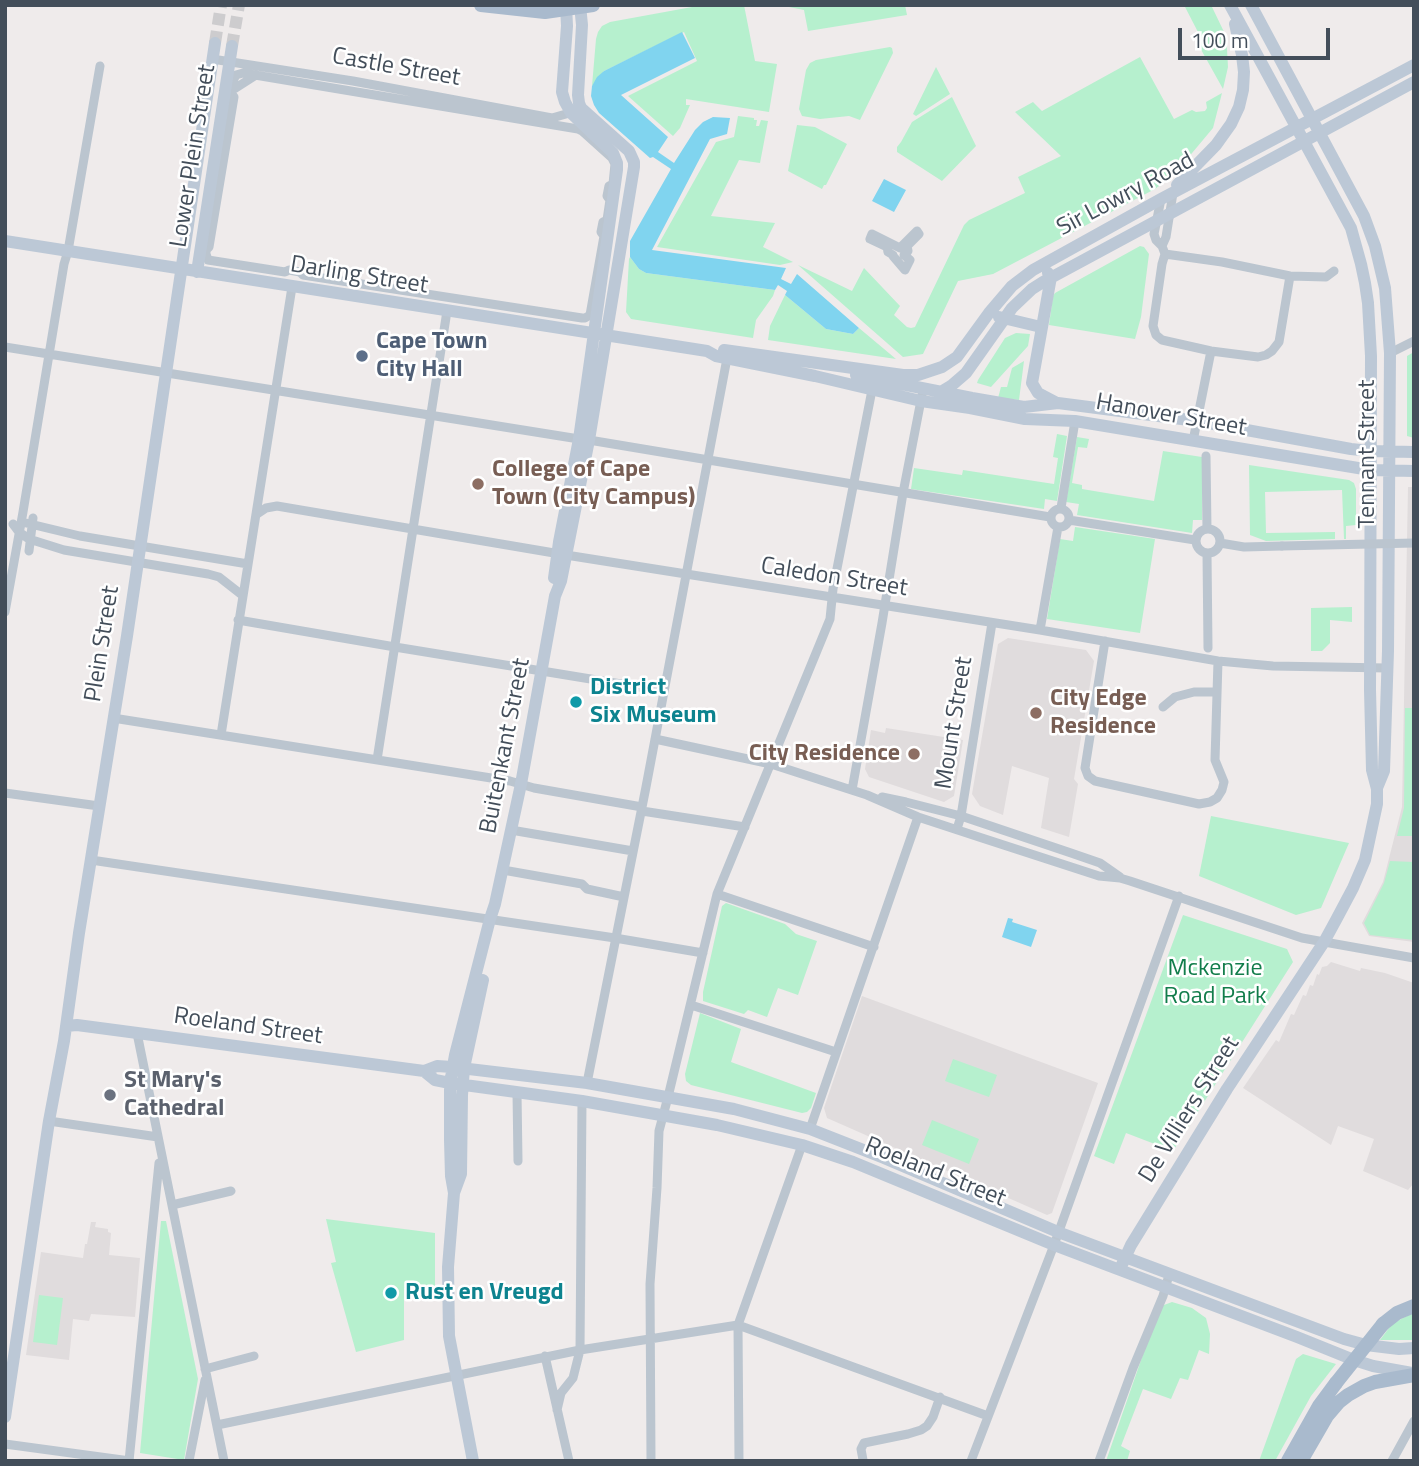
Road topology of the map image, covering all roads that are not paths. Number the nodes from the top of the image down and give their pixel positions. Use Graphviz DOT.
graph roads {
  1 [pos="481,5"];
  2 [pos="1230,5"];
  3 [pos="1251,5"];
  4 [pos="577,7"];
  5 [pos="215,43"];
  6 [pos="232,46"];
  7 [pos="212,59"];
  8 [pos="230,62"];
  9 [pos="1414,65"];
  10 [pos="100,66"];
  11 [pos="256,75"];
  12 [pos="1414,82"];
  13 [pos="576,111"];
  14 [pos="1312,119"];
  15 [pos="1297,127"];
  16 [pos="1319,133"];
  17 [pos="1304,141"];
  18 [pos="1255,151"];
  19 [pos="1262,164"];
  20 [pos="1167,196"];
  21 [pos="1164,216"];
  22 [pos="917,231"];
  23 [pos="5,241"];
  24 [pos="1164,250"];
  25 [pos="68,251"];
  26 [pos="1044,263"];
  27 [pos="181,269"];
  28 [pos="1334,271"];
  29 [pos="197,272"];
  30 [pos="1290,276"];
  31 [pos="1051,277"];
  32 [pos="292,287"];
  33 [pos="447,311"];
  34 [pos="989,313"];
  35 [pos="1003,319"];
  36 [pos="1041,327"];
  37 [pos="600,335"];
  38 [pos="1414,341"];
  39 [pos="5,347"];
  40 [pos="1210,351"];
  41 [pos="1390,353"];
  42 [pos="49,354"];
  43 [pos="727,354"];
  44 [pos="819,363"];
  45 [pos="881,370"];
  46 [pos="166,373"];
  47 [pos="276,390"];
  48 [pos="872,390"];
  49 [pos="943,392"];
  50 [pos="922,395"];
  51 [pos="1058,403"];
  52 [pos="431,414"];
  53 [pos="1075,421"];
  54 [pos="1197,421"];
  55 [pos="584,440"];
  56 [pos="1193,441"];
  57 [pos="1370,451"];
  58 [pos="1389,452"];
  59 [pos="1414,452"];
  60 [pos="1206,456"];
  61 [pos="708,461"];
  62 [pos="1370,470"];
  63 [pos="1389,470"];
  64 [pos="1414,471"];
  65 [pos="262,481"];
  66 [pos="853,485"];
  67 [pos="903,493"];
  68 [pos="277,506"];
  69 [pos="1061,508"];
  70 [pos="257,514"];
  71 [pos="1050,517"];
  72 [pos="1069,520"];
  73 [pos="32,521"];
  74 [pos="15,525"];
  75 [pos="1058,527"];
  76 [pos="413,528"];
  77 [pos="1207,529"];
  78 [pos="30,539"];
  79 [pos="1195,540"];
  80 [pos="1220,543"];
  81 [pos="1414,543"];
  82 [pos="140,546"];
  83 [pos="29,551"];
  84 [pos="1207,554"];
  85 [pos="562,555"];
  86 [pos="137,562"];
  87 [pos="248,564"];
  88 [pos="687,574"];
  89 [pos="243,595"];
  90 [pos="833,597"];
  91 [pos="6,606"];
  92 [pos="885,606"];
  93 [pos="238,620"];
  94 [pos="992,622"];
  95 [pos="1040,629"];
  96 [pos="1104,641"];
  97 [pos="395,647"];
  98 [pos="1208,648"];
  99 [pos="1218,661"];
  100 [pos="1369,668"];
  101 [pos="1387,668"];
  102 [pos="542,671"];
  103 [pos="664,691"];
  104 [pos="1217,692"];
  105 [pos="1163,707"];
  106 [pos="113,718"];
  107 [pos="221,735"];
  108 [pos="655,739"];
  109 [pos="377,760"];
  110 [pos="772,764"];
  111 [pos="522,784"];
  112 [pos="1377,789"];
  113 [pos="852,790"];
  114 [pos="5,793"];
  115 [pos="867,795"];
  116 [pos="99,806"];
  117 [pos="642,809"];
  118 [pos="961,816"];
  119 [pos="918,817"];
  120 [pos="745,827"];
  121 [pos="957,829"];
  122 [pos="511,830"];
  123 [pos="633,851"];
  124 [pos="91,860"];
  125 [pos="503,870"];
  126 [pos="1121,878"];
  127 [pos="717,894"];
  128 [pos="1179,896"];
  129 [pos="624,897"];
  130 [pos="493,919"];
  131 [pos="615,938"];
  132 [pos="1324,942"];
  133 [pos="874,947"];
  134 [pos="703,953"];
  135 [pos="1414,958"];
  136 [pos="691,1004"];
  137 [pos="66,1026"];
  138 [pos="137,1033"];
  139 [pos="836,1052"];
  140 [pos="458,1067"];
  141 [pos="424,1071"];
  142 [pos="587,1083"];
  143 [pos="456,1084"];
  144 [pos="517,1093"];
  145 [pos="668,1097"];
  146 [pos="582,1101"];
  147 [pos="664,1115"];
  148 [pos="49,1121"];
  149 [pos="810,1129"];
  150 [pos="158,1137"];
  151 [pos="802,1145"];
  152 [pos="160,1153"];
  153 [pos="517,1161"];
  154 [pos="231,1191"];
  155 [pos="172,1205"];
  156 [pos="1056,1239"];
  157 [pos="1122,1263"];
  158 [pos="1167,1281"];
  159 [pos="1414,1306"];
  160 [pos="738,1325"];
  161 [pos="649,1339"];
  162 [pos="1414,1348"];
  163 [pos="579,1350"];
  164 [pos="254,1356"];
  165 [pos="545,1356"];
  166 [pos="206,1372"];
  167 [pos="1414,1374"];
  168 [pos="457,1375"];
  169 [pos="940,1398"];
  170 [pos="557,1410"];
  171 [pos="988,1416"];
  172 [pos="5,1417"];
  173 [pos="1414,1421"];
  174 [pos="217,1425"];
  175 [pos="5,1444"];
  176 [pos="101,1458"];
  177 [pos="863,1460"];
  178 [pos="129,1461"];
  179 [pos="189,1461"];
  180 [pos="224,1461"];
  181 [pos="473,1461"];
  182 [pos="569,1461"];
  183 [pos="651,1461"];
  184 [pos="739,1461"];
  185 [pos="971,1461"];
  186 [pos="1099,1461"];
  187 [pos="1288,1461"];
  188 [pos="1301,1461"];
  189 [pos="1392,1461"];
  1 -- 4 [label="main road"];
  2 -- 15 [label="main road, Tennant Street"];
  2 -- 20 [label="main road"];
  3 -- 14 [label="main road, Tennant Street"];
  4 -- 13 [label="main road"];
  5 -- 7 [label="main road, Lower Plein Street"];
  6 -- 8 [label="main road, Lower Plein Street"];
  7 -- 8 [label="street, Castle Street"];
  7 -- 27 [label="main road, Lower Plein Street"];
  8 -- 13 [label="street, Castle Street"];
  8 -- 29 [label="main road, Lower Plein Street"];
  9 -- 14 [label="main road, Sir Lowry Road"];
  10 -- 25 [label="street"];
  11 -- 11 [label="street"];
  12 -- 16 [label="main road, Sir Lowry Road"];
  13 -- 37 [label="main road"];
  14 -- 15 [label="main road, Sir Lowry Road"];
  14 -- 16 [label="main road, Tennant Street"];
  15 -- 17 [label="main road, Tennant Street"];
  15 -- 18 [label="main road, Sir Lowry Road"];
  16 -- 17 [label="main road, Sir Lowry Road"];
  16 -- 41 [label="main road, Tennant Street"];
  17 -- 19 [label="main road, Sir Lowry Road"];
  17 -- 57 [label="main road, Tennant Street"];
  18 -- 19 [label="main road"];
  18 -- 20 [label="main road, Sir Lowry Road"];
  19 -- 21 [label="main road, Sir Lowry Road"];
  20 -- 21 [label="street"];
  20 -- 26 [label="main road, Sir Lowry Road"];
  21 -- 24 [label="street"];
  21 -- 31 [label="main road, Sir Lowry Road"];
  22 -- 22 [label="street"];
  23 -- 25 [label="main road, Darling Street"];
  24 -- 30 [label="street"];
  24 -- 40 [label="street"];
  25 -- 27 [label="main road, Darling Street"];
  25 -- 42 [label="street"];
  26 -- 31 [label="main road"];
  26 -- 34 [label="main road, Sir Lowry Road"];
  27 -- 29 [label="main road, Darling Street"];
  27 -- 46 [label="main road, Plein Street"];
  28 -- 30 [label="street"];
  29 -- 32 [label="main road, Darling Street"];
  30 -- 40 [label="street"];
  31 -- 35 [label="main road, Sir Lowry Road"];
  31 -- 36 [label="main road"];
  32 -- 33 [label="main road, Darling Street"];
  32 -- 47 [label="street"];
  33 -- 37 [label="main road, Darling Street"];
  33 -- 52 [label="street"];
  34 -- 35 [label="main road"];
  34 -- 45 [label="main road, Sir Lowry Road"];
  35 -- 36 [label="main road"];
  35 -- 49 [label="main road, Sir Lowry Road"];
  36 -- 51 [label="main road"];
  37 -- 43 [label="main road, Darling Street"];
  37 -- 55 [label="main road, Buitenkant Street"];
  38 -- 41 [label="street"];
  39 -- 42 [label="street"];
  40 -- 54 [label="street"];
  41 -- 58 [label="main road, Tennant Street"];
  42 -- 46 [label="street"];
  42 -- 74 [label="street"];
  43 -- 44 [label="main road, Darling Street"];
  43 -- 48 [label="main road, Darling Street"];
  43 -- 61 [label="street"];
  44 -- 45 [label="main road, Darling Street"];
  44 -- 50 [label="main road"];
  46 -- 47 [label="street"];
  46 -- 82 [label="main road, Plein Street"];
  47 -- 52 [label="street"];
  47 -- 65 [label="street"];
  48 -- 50 [label="main road, Darling Street"];
  48 -- 66 [label="street"];
  49 -- 50 [label="main road, Hanover Street"];
  49 -- 51 [label="main road, Hanover Street"];
  50 -- 53 [label="main road, Hanover Street"];
  50 -- 67 [label="street"];
  51 -- 54 [label="main road, Hanover Street"];
  52 -- 55 [label="street"];
  52 -- 76 [label="street"];
  53 -- 56 [label="main road, Hanover Street"];
  53 -- 69 [label="street"];
  54 -- 56 [label="street"];
  54 -- 57 [label="main road, Hanover Street"];
  55 -- 61 [label="street"];
  55 -- 85 [label="main road, Buitenkant Street"];
  56 -- 62 [label="main road, Hanover Street"];
  57 -- 58 [label="main road, Hanover Street"];
  57 -- 62 [label="main road, Tennant Street"];
  58 -- 59 [label="main road, Hanover Street"];
  58 -- 63 [label="main road, Tennant Street"];
  60 -- 77 [label="street"];
  61 -- 66 [label="street"];
  61 -- 88 [label="street"];
  62 -- 63 [label="main road, Hanover Street"];
  62 -- 100 [label="main road, Tennant Street"];
  63 -- 64 [label="main road, Hanover Street"];
  63 -- 101 [label="main road, Tennant Street"];
  65 -- 68 [label="street"];
  65 -- 70 [label="street"];
  66 -- 67 [label="street"];
  66 -- 90 [label="street"];
  67 -- 71 [label="street"];
  67 -- 92 [label="street"];
  68 -- 70 [label="street"];
  68 -- 76 [label="street, Caledon Street"];
  69 -- 71 [label="street"];
  69 -- 72 [label="street"];
  70 -- 87 [label="street"];
  71 -- 75 [label="street"];
  72 -- 75 [label="street"];
  72 -- 79 [label="street"];
  73 -- 74 [label="street"];
  73 -- 78 [label="street"];
  73 -- 82 [label="street"];
  74 -- 78 [label="street"];
  74 -- 91 [label="street"];
  75 -- 95 [label="street"];
  76 -- 85 [label="street, Caledon Street"];
  76 -- 97 [label="street"];
  77 -- 79 [label="street"];
  77 -- 80 [label="street"];
  78 -- 83 [label="street"];
  78 -- 86 [label="street"];
  79 -- 84 [label="street"];
  80 -- 81 [label="street, bridge"];
  80 -- 84 [label="street"];
  82 -- 86 [label="main road, Plein Street"];
  82 -- 87 [label="street"];
  84 -- 98 [label="street"];
  85 -- 88 [label="street, Caledon Street"];
  85 -- 102 [label="main road, Buitenkant Street"];
  86 -- 89 [label="street"];
  86 -- 106 [label="main road, Plein Street"];
  87 -- 89 [label="street"];
  88 -- 90 [label="street, Caledon Street"];
  88 -- 103 [label="street"];
  89 -- 93 [label="street"];
  90 -- 92 [label="street, Caledon Street"];
  90 -- 110 [label="street"];
  92 -- 94 [label="street, Caledon Street"];
  92 -- 113 [label="street"];
  93 -- 97 [label="street"];
  93 -- 107 [label="street"];
  94 -- 95 [label="street, Caledon Street"];
  94 -- 118 [label="street, Mount Street"];
  95 -- 96 [label="street, Caledon Street"];
  96 -- 99 [label="street, Caledon Street"];
  96 -- 104 [label="street"];
  97 -- 102 [label="street"];
  97 -- 109 [label="street"];
  99 -- 100 [label="street, Caledon Street"];
  99 -- 104 [label="street"];
  100 -- 101 [label="street, Caledon Street"];
  100 -- 112 [label="main road, Tennant Street"];
  101 -- 112 [label="main road, Tennant Street"];
  102 -- 103 [label="street"];
  102 -- 111 [label="main road, Buitenkant Street"];
  103 -- 108 [label="street"];
  104 -- 105 [label="street"];
  106 -- 107 [label="street"];
  106 -- 116 [label="main road, Plein Street"];
  107 -- 109 [label="street"];
  108 -- 110 [label="street"];
  108 -- 117 [label="street"];
  109 -- 111 [label="street"];
  110 -- 113 [label="street"];
  110 -- 120 [label="street"];
  111 -- 117 [label="street"];
  111 -- 122 [label="main road, Buitenkant Street"];
  112 -- 132 [label="main road, Tennant Street"];
  113 -- 115 [label="street"];
  114 -- 116 [label="street"];
  115 -- 118 [label="street"];
  115 -- 119 [label="street"];
  116 -- 124 [label="main road, Plein Street"];
  117 -- 120 [label="street"];
  117 -- 123 [label="street"];
  118 -- 121 [label="street, Mount Street"];
  118 -- 126 [label="street"];
  119 -- 121 [label="street"];
  119 -- 133 [label="street"];
  120 -- 127 [label="street"];
  121 -- 126 [label="street"];
  122 -- 123 [label="street"];
  122 -- 125 [label="main road, Buitenkant Street"];
  123 -- 129 [label="street"];
  124 -- 130 [label="street"];
  124 -- 137 [label="main road, Plein Street"];
  125 -- 129 [label="street"];
  125 -- 130 [label="main road, Buitenkant Street"];
  126 -- 128 [label="street"];
  127 -- 133 [label="street"];
  127 -- 134 [label="street"];
  128 -- 132 [label="street"];
  128 -- 156 [label="street"];
  129 -- 131 [label="street"];
  130 -- 131 [label="street"];
  130 -- 140 [label="main road, Buitenkant Street"];
  131 -- 134 [label="street"];
  131 -- 142 [label="street"];
  132 -- 135 [label="street"];
  132 -- 157 [label="main road, De Villiers Street"];
  133 -- 139 [label="street"];
  134 -- 136 [label="street"];
  136 -- 139 [label="street"];
  136 -- 145 [label="street"];
  137 -- 138 [label="main road, Roeland Street"];
  137 -- 148 [label="main road, Plein Street"];
  138 -- 141 [label="main road, Roeland Street"];
  138 -- 150 [label="street"];
  139 -- 149 [label="street"];
  140 -- 141 [label="main road, Roeland Street"];
  140 -- 142 [label="main road, Roeland Street"];
  140 -- 143 [label="main road, Buitenkant Street"];
  141 -- 143 [label="main road, Roeland Street"];
  142 -- 145 [label="main road, Roeland Street"];
  143 -- 144 [label="main road, Roeland Street"];
  143 -- 168 [label="main road, Buitenkant Street"];
  144 -- 146 [label="main road, Roeland Street"];
  144 -- 153 [label="street"];
  145 -- 147 [label="street"];
  145 -- 149 [label="main road, Roeland Street"];
  146 -- 147 [label="main road, Roeland Street"];
  146 -- 163 [label="street"];
  147 -- 151 [label="main road, Roeland Street"];
  147 -- 161 [label="street"];
  148 -- 150 [label="street"];
  148 -- 172 [label="main road, Plein Street"];
  149 -- 156 [label="main road, Roeland Street"];
  150 -- 152 [label="street"];
  151 -- 156 [label="main road, Roeland Street"];
  151 -- 160 [label="street"];
  152 -- 155 [label="street"];
  152 -- 178 [label="street"];
  154 -- 155 [label="street"];
  155 -- 166 [label="street"];
  156 -- 157 [label="main road, Roeland Street"];
  156 -- 171 [label="street"];
  157 -- 158 [label="main road, Roeland Street"];
  158 -- 162 [label="main road, Roeland Street"];
  158 -- 167 [label="main road, Roeland Street"];
  158 -- 186 [label="street"];
  159 -- 187 [label="main road, bridge"];
  160 -- 161 [label="street"];
  160 -- 169 [label="street"];
  160 -- 184 [label="street"];
  161 -- 163 [label="street"];
  161 -- 183 [label="street"];
  163 -- 165 [label="street"];
  163 -- 170 [label="street"];
  164 -- 166 [label="street"];
  165 -- 168 [label="street"];
  165 -- 170 [label="street"];
  166 -- 174 [label="street"];
  166 -- 179 [label="street"];
  167 -- 188 [label="main road"];
  168 -- 174 [label="street"];
  168 -- 181 [label="main road, Buitenkant Street"];
  169 -- 171 [label="street"];
  169 -- 177 [label="street"];
  170 -- 182 [label="street"];
  171 -- 185 [label="street"];
  173 -- 189 [label="street"];
  174 -- 180 [label="street"];
  175 -- 176 [label="street"];
  176 -- 178 [label="street"];
}
